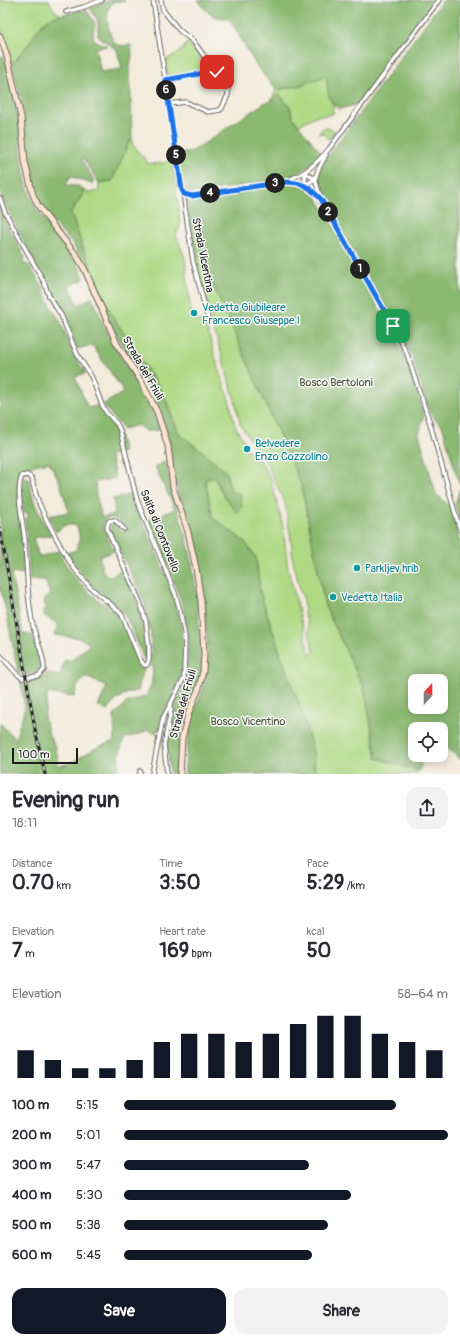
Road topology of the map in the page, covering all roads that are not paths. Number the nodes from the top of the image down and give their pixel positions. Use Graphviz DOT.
graph roads {
  1 [pos="102,0"];
  2 [pos="153,0"];
  3 [pos="161,0"];
  4 [pos="439,0"];
  5 [pos="66,12"];
  6 [pos="0,36"];
  7 [pos="213,68"];
  8 [pos="165,80"];
  9 [pos="169,104"];
  10 [pos="329,149"];
  11 [pos="305,172"];
  12 [pos="315,179"];
  13 [pos="284,182"];
  14 [pos="306,185"];
  15 [pos="184,194"];
  16 [pos="0,198"];
  17 [pos="321,199"];
  18 [pos="208,319"];
  19 [pos="124,529"];
  20 [pos="460,530"];
  21 [pos="0,655"];
  22 [pos="170,707"];
  23 [pos="152,774"];
  24 [pos="167,774"];
  25 [pos="180,774"];
  1 -- 5 [label="street"];
  2 -- 8 [label="street, Strada Vicentina"];
  3 -- 7 [label="street"];
  4 -- 10 [label="street"];
  6 -- 25 [label="main road, Strada del Friuli"];
  7 -- 8 [label="street"];
  7 -- 9 [label="street"];
  8 -- 9 [label="street, Strada Vicentina"];
  9 -- 15 [label="street, Strada Vicentina"];
  10 -- 11 [label="street"];
  10 -- 12 [label="street"];
  11 -- 12 [label="street"];
  11 -- 13 [label="street"];
  11 -- 14 [label="street"];
  12 -- 14 [label="street"];
  12 -- 17 [label="street"];
  13 -- 14 [label="street"];
  13 -- 15 [label="street"];
  14 -- 17 [label="street"];
  15 -- 18 [label="street, Strada Vicentina"];
  16 -- 22 [label="street, Salita di Contovello"];
  17 -- 20 [label="street"];
  19 -- 21 [label="street"];
  22 -- 23 [label="street, Salita di Contovello"];
  22 -- 24 [label="street, Strada del Friuli"];
}
